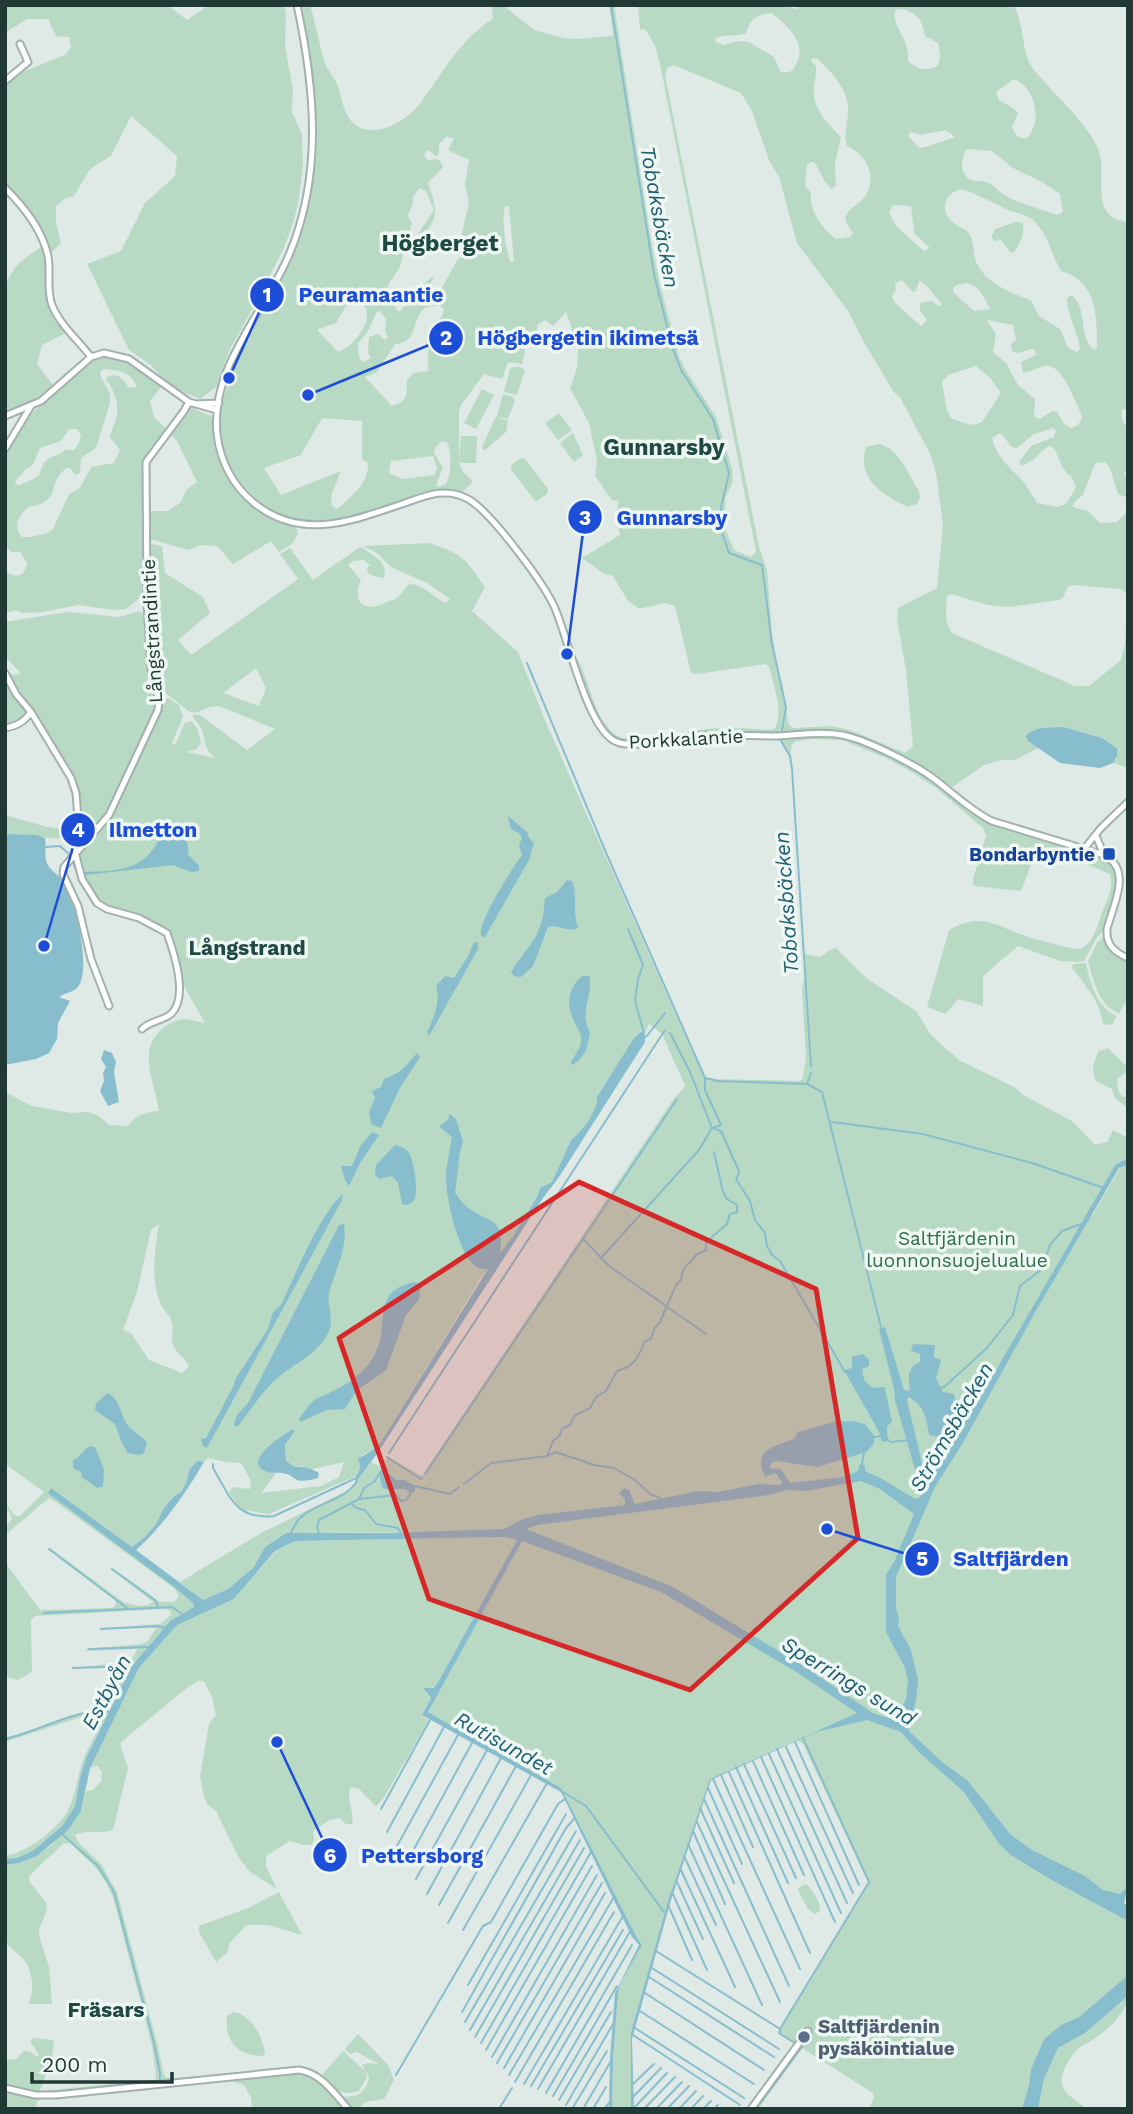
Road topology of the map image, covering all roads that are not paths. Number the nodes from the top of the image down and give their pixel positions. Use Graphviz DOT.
graph roads {
  1 [pos="297,5"];
  2 [pos="20,44"];
  3 [pos="5,81"];
  4 [pos="5,188"];
  5 [pos="91,357"];
  6 [pos="192,403"];
  7 [pos="219,403"];
  8 [pos="32,406"];
  9 [pos="217,410"];
  10 [pos="16,413"];
  11 [pos="5,416"];
  12 [pos="23,422"];
  13 [pos="5,449"];
  14 [pos="5,673"];
  15 [pos="31,712"];
  16 [pos="5,728"];
  17 [pos="1128,802"];
  18 [pos="1096,836"];
  19 [pos="1084,849"];
  20 [pos="75,852"];
  21 [pos="1104,855"];
  22 [pos="1128,958"];
  23 [pos="109,1006"];
  24 [pos="142,1029"];
  25 [pos="808,2031"];
  26 [pos="5,2088"];
  27 [pos="348,2109"];
  28 [pos="751,2109"];
  1 -- 7 [label="street, Porkkalantie"];
  2 -- 3 [label="street"];
  4 -- 5 [label="street"];
  5 -- 6 [label="street"];
  5 -- 8 [label="street"];
  6 -- 7 [label="street"];
  6 -- 9 [label="street"];
  6 -- 20 [label="street, Långstrandintie"];
  7 -- 9 [label="street, Porkkalantie"];
  8 -- 10 [label="street"];
  8 -- 12 [label="street"];
  9 -- 19 [label="street, Porkkalantie"];
  10 -- 11 [label="street"];
  10 -- 12 [label="street"];
  12 -- 13 [label="street"];
  14 -- 15 [label="street"];
  15 -- 16 [label="street"];
  15 -- 20 [label="street"];
  17 -- 18 [label="street"];
  18 -- 19 [label="street"];
  18 -- 21 [label="street"];
  19 -- 21 [label="street, Porkkalantie"];
  20 -- 23 [label="street, Långstrandintie"];
  20 -- 24 [label="street"];
  21 -- 22 [label="street"];
  25 -- 28 [label="street"];
  26 -- 27 [label="street"];
}
